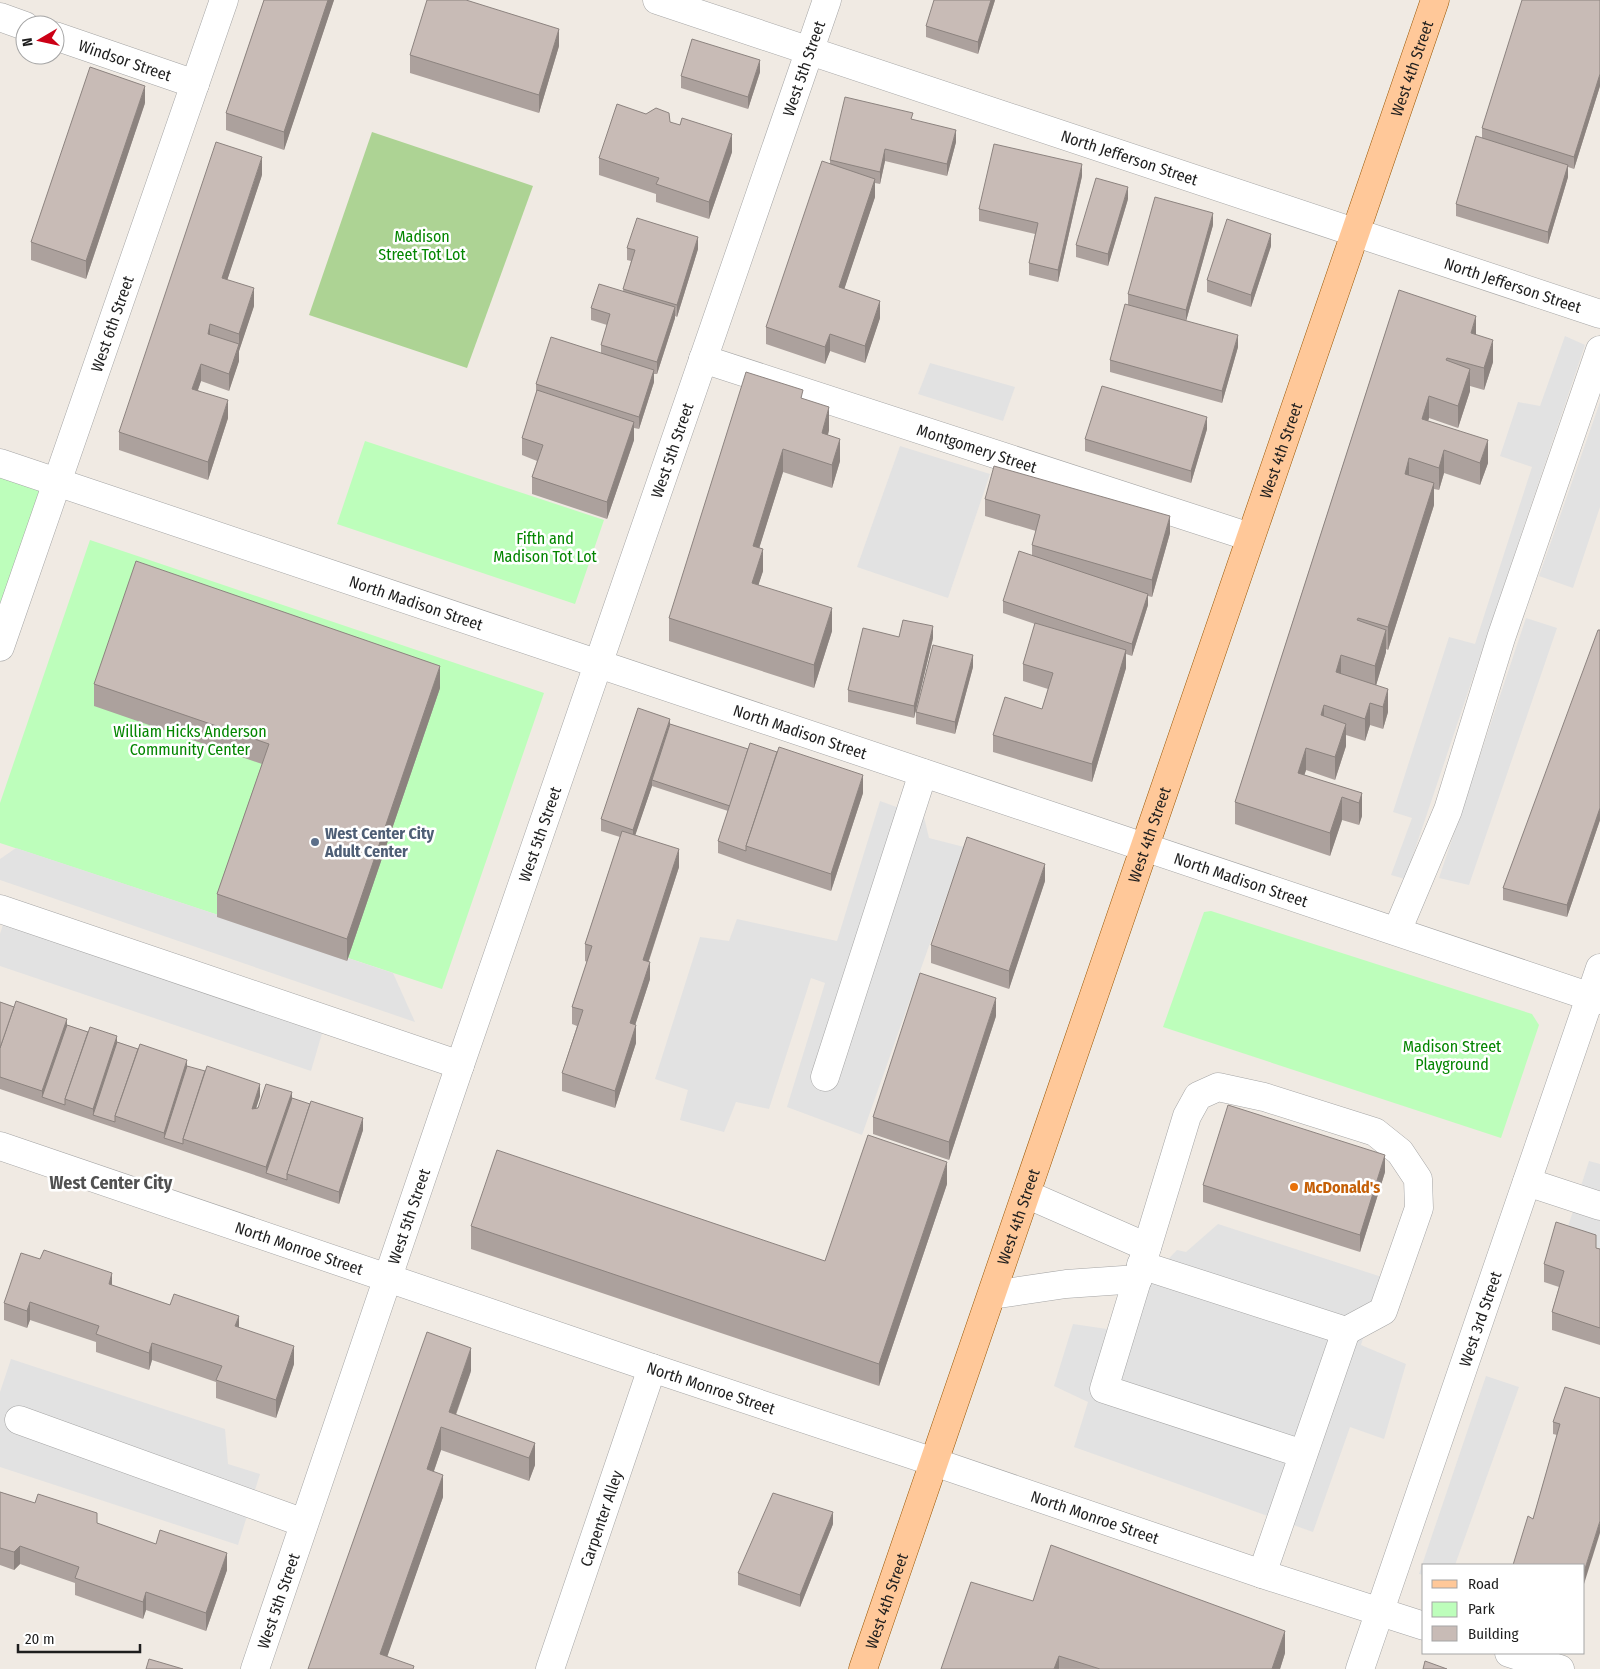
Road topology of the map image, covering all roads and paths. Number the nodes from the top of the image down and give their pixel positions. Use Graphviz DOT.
graph roads {
  1 [pos="224,0"];
  2 [pos="657,0"];
  3 [pos="827,0"];
  4 [pos="1435,0"];
  5 [pos="0,17"];
  6 [pos="15,22"];
  7 [pos="65,39"];
  8 [pos="809,51"];
  9 [pos="195,84"];
  10 [pos="1355,233"];
  11 [pos="1600,314"];
  12 [pos="1600,350"];
  13 [pos="703,359"];
  14 [pos="0,462"];
  15 [pos="57,482"];
  16 [pos="1250,537"];
  17 [pos="0,647"];
  18 [pos="598,664"];
  19 [pos="923,773"];
  20 [pos="1145,847"];
  21 [pos="0,909"];
  22 [pos="1397,931"];
  23 [pos="1600,968"];
  24 [pos="1595,998"];
  25 [pos="460,1065"];
  26 [pos="825,1077"];
  27 [pos="0,1146"];
  28 [pos="1527,1182"];
  29 [pos="1026,1194"];
  30 [pos="1600,1206"];
  31 [pos="1142,1263"];
  32 [pos="387,1278"];
  33 [pos="992,1295"];
  34 [pos="1346,1331"];
  35 [pos="652,1368"];
  36 [pos="19,1420"];
  37 [pos="1303,1454"];
  38 [pos="934,1462"];
  39 [pos="304,1523"];
  40 [pos="1262,1574"];
  41 [pos="1379,1612"];
  42 [pos="1422,1625"];
  43 [pos="1512,1654"];
  44 [pos="255,1669"];
  45 [pos="550,1669"];
  46 [pos="863,1669"];
  47 [pos="1360,1669"];
  48 [pos="1560,1669"];
  1 -- 9 [label="street, West 6th Street"];
  2 -- 8 [label="street, North Jefferson Street"];
  3 -- 8 [label="street, West 5th Street"];
  4 -- 10 [label="main road, West 4th Street"];
  5 -- 6 [label="street"];
  7 -- 9 [label="street, Windsor Street"];
  8 -- 10 [label="street, North Jefferson Street"];
  8 -- 13 [label="street, West 5th Street"];
  9 -- 15 [label="street, West 6th Street"];
  10 -- 11 [label="street, North Jefferson Street"];
  10 -- 16 [label="main road, West 4th Street"];
  12 -- 22 [label="street"];
  13 -- 16 [label="street, Montgomery Street"];
  13 -- 18 [label="street, West 5th Street"];
  14 -- 15 [label="street, North Madison Street"];
  15 -- 17 [label="street, West 6th Street"];
  15 -- 18 [label="street, North Madison Street"];
  16 -- 20 [label="main road, West 4th Street"];
  18 -- 19 [label="street, North Madison Street"];
  18 -- 25 [label="street, West 5th Street"];
  19 -- 20 [label="street, North Madison Street"];
  19 -- 26 [label="street"];
  20 -- 22 [label="street, North Madison Street"];
  20 -- 29 [label="main road, West 4th Street"];
  21 -- 25 [label="street"];
  22 -- 24 [label="street, North Madison Street"];
  23 -- 24 [label="street, West 3rd Street"];
  24 -- 28 [label="street, West 3rd Street"];
  25 -- 32 [label="street, West 5th Street"];
  27 -- 32 [label="street, North Monroe Street"];
  28 -- 30 [label="street"];
  28 -- 41 [label="street, West 3rd Street"];
  29 -- 31 [label="street"];
  29 -- 33 [label="main road, West 4th Street"];
  31 -- 33 [label="street"];
  31 -- 34 [label="street"];
  31 -- 34 [label="street"];
  31 -- 37 [label="street"];
  32 -- 35 [label="street, North Monroe Street"];
  32 -- 39 [label="street, West 5th Street"];
  33 -- 38 [label="main road, West 4th Street"];
  34 -- 37 [label="street"];
  35 -- 38 [label="street, North Monroe Street"];
  35 -- 45 [label="street, Carpenter Alley"];
  36 -- 39 [label="street"];
  37 -- 40 [label="street"];
  38 -- 40 [label="street, North Monroe Street"];
  38 -- 46 [label="main road, West 4th Street"];
  39 -- 44 [label="street, West 5th Street"];
  40 -- 41 [label="street, North Monroe Street"];
  41 -- 42 [label="street, North Monroe Street"];
  41 -- 47 [label="street, West 3rd Street"];
  43 -- 48 [label="street"];
}
